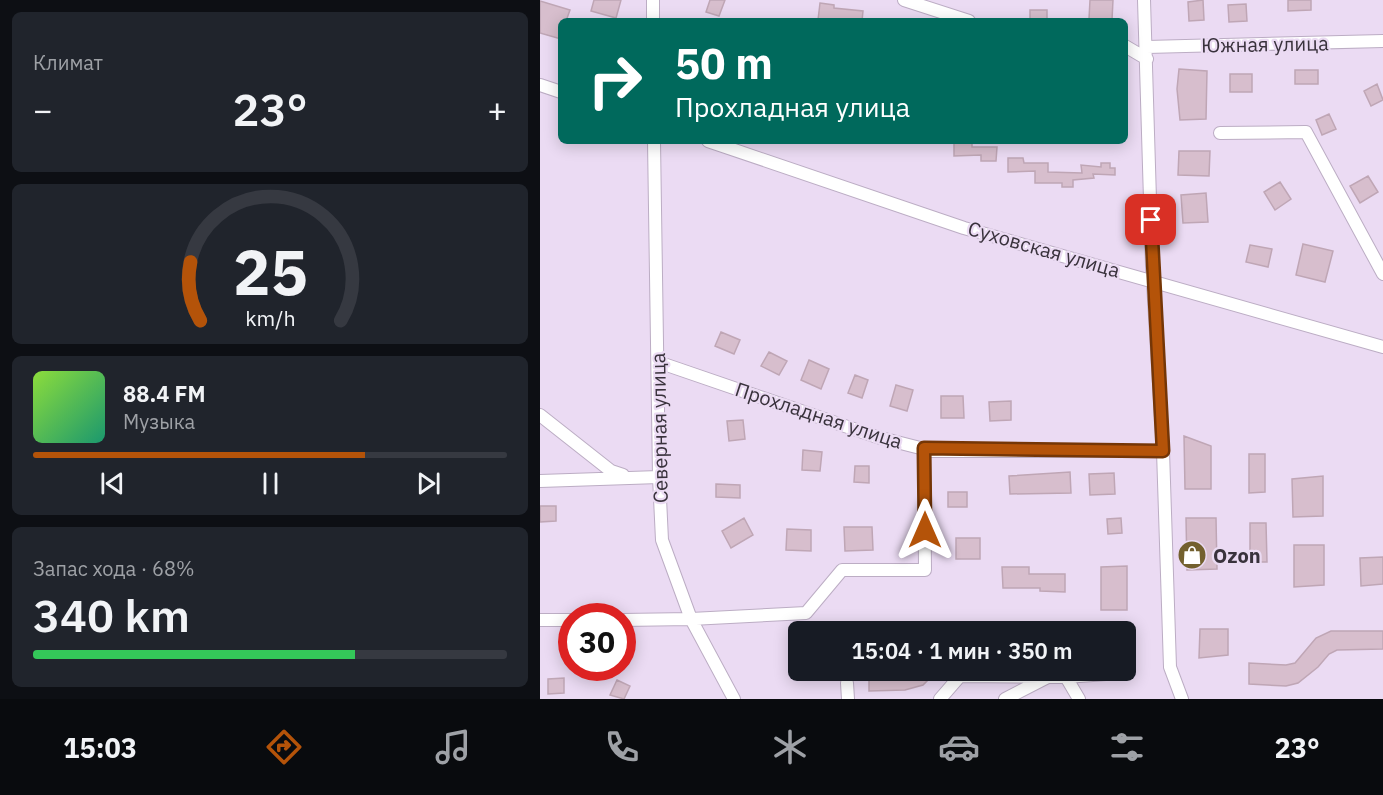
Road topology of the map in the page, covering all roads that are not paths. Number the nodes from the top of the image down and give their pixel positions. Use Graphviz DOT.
graph roads {
  1 [pos="653,0"];
  2 [pos="904,0"];
  3 [pos="1144,0"];
  4 [pos="653,18"];
  5 [pos="960,18"];
  6 [pos="1383,40"];
  7 [pos="1128,47"];
  8 [pos="1147,53"];
  9 [pos="540,85"];
  10 [pos="558,91"];
  11 [pos="1220,133"];
  12 [pos="654,144"];
  13 [pos="717,144"];
  14 [pos="1383,274"];
  15 [pos="1152,280"];
  16 [pos="1383,347"];
  17 [pos="658,362"];
  18 [pos="540,415"];
  19 [pos="924,448"];
  20 [pos="1163,451"];
  21 [pos="659,477"];
  22 [pos="637,478"];
  23 [pos="540,481"];
  24 [pos="691,619"];
  25 [pos="540,620"];
  26 [pos="558,620"];
  27 [pos="636,620"];
  28 [pos="956,681"];
  29 [pos="1041,681"];
  30 [pos="1068,681"];
  31 [pos="847,683"];
  32 [pos="734,699"];
  33 [pos="848,699"];
  34 [pos="940,699"];
  35 [pos="1005,699"];
  36 [pos="1078,699"];
  37 [pos="1182,699"];
  1 -- 4 [label="street"];
  2 -- 5 [label="street"];
  3 -- 8 [label="street"];
  6 -- 8 [label="street, Южная улица"];
  7 -- 8 [label="street"];
  8 -- 15 [label="street"];
  9 -- 10 [label="street"];
  11 -- 14 [label="street"];
  12 -- 17 [label="street, Северная улица"];
  13 -- 15 [label="street, Суховская улица"];
  15 -- 16 [label="street, Суховская улица"];
  15 -- 20 [label="street"];
  17 -- 19 [label="street, Прохладная улица"];
  17 -- 21 [label="street, Северная улица"];
  18 -- 22 [label="street"];
  19 -- 20 [label="street, Прохладная улица"];
  19 -- 24 [label="street"];
  20 -- 37 [label="street"];
  21 -- 22 [label="street"];
  21 -- 24 [label="street, Северная улица"];
  22 -- 23 [label="street"];
  24 -- 27 [label="street"];
  24 -- 32 [label="street, Северная улица"];
  25 -- 26 [label="street"];
  28 -- 34 [label="street"];
  29 -- 35 [label="street"];
  30 -- 36 [label="street"];
  31 -- 33 [label="street"];
}
